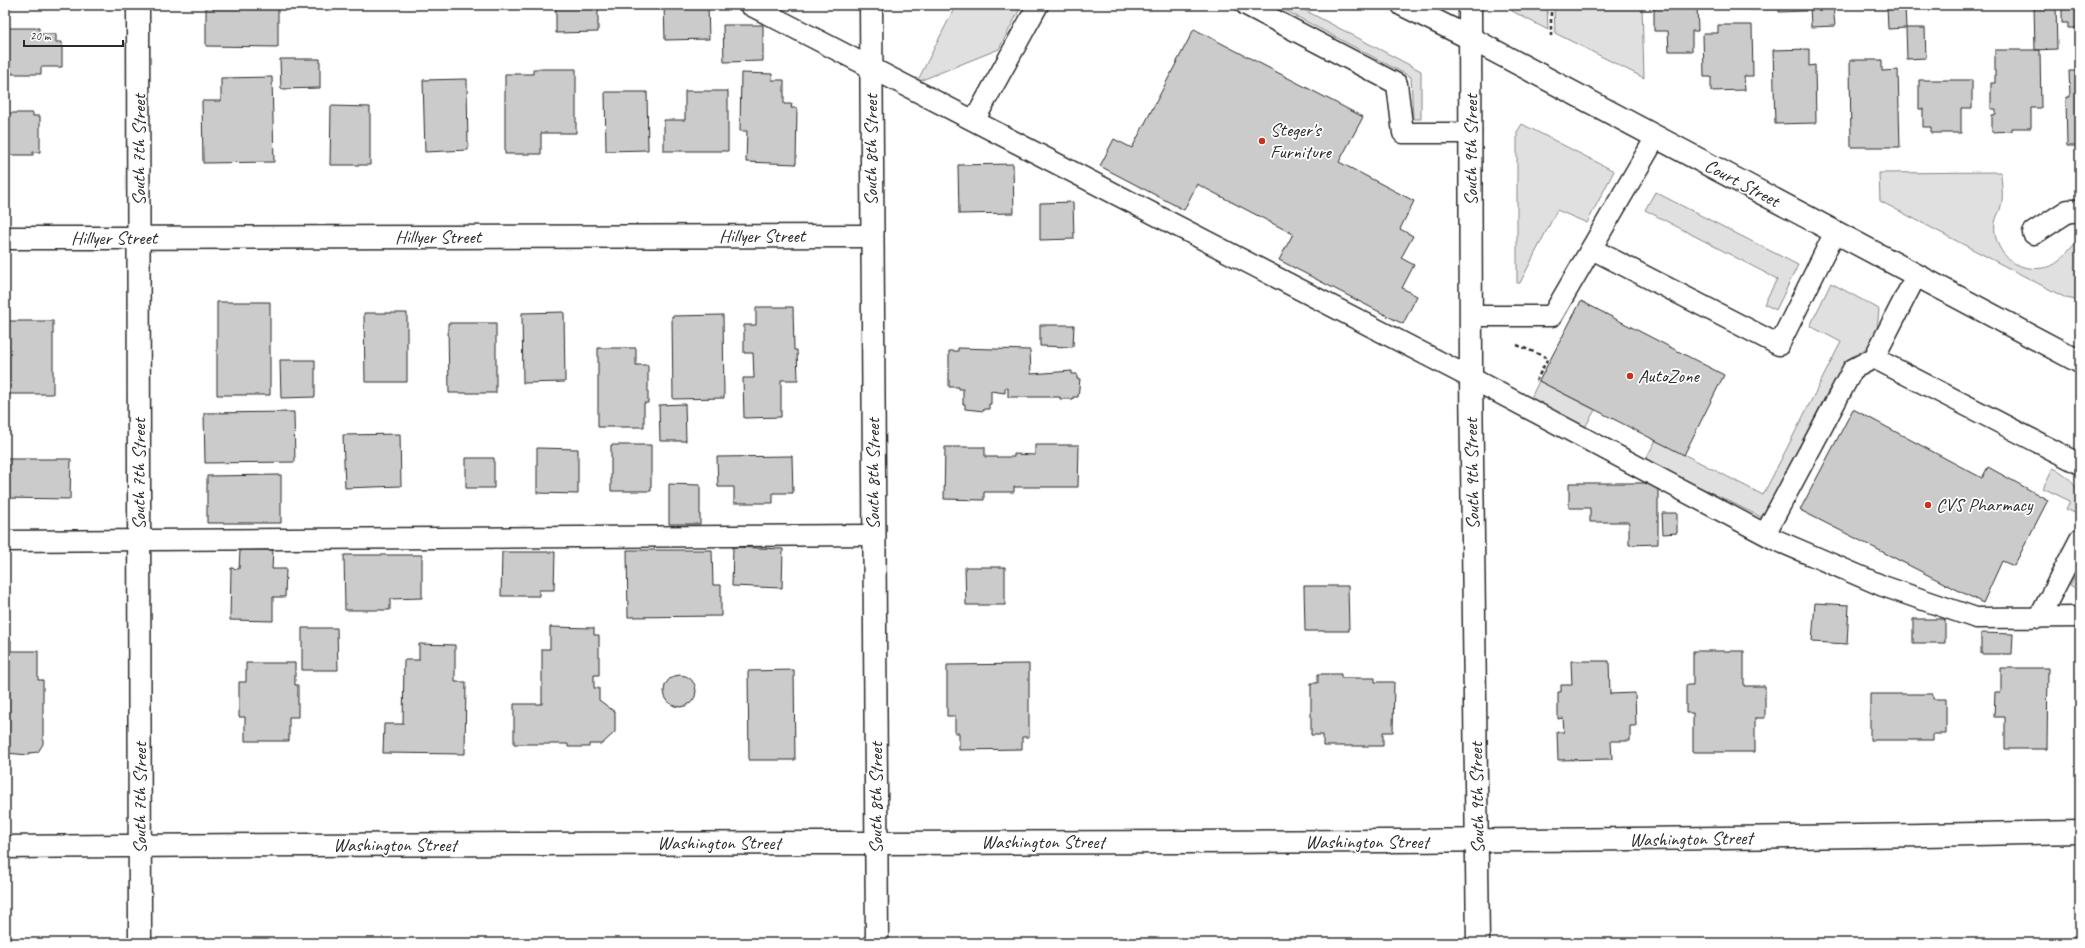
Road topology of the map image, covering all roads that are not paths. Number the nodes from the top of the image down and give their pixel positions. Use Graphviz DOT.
graph roads {
  1 [pos="138,5"];
  2 [pos="750,5"];
  3 [pos="871,5"];
  4 [pos="1038,5"];
  5 [pos="1246,5"];
  6 [pos="1403,5"];
  7 [pos="1470,5"];
  8 [pos="1470,38"];
  9 [pos="871,68"];
  10 [pos="974,121"];
  11 [pos="1471,134"];
  12 [pos="1656,137"];
  13 [pos="2080,211"];
  14 [pos="1835,232"];
  15 [pos="2034,233"];
  16 [pos="871,236"];
  17 [pos="139,237"];
  18 [pos="5,238"];
  19 [pos="1592,249"];
  20 [pos="1916,276"];
  21 [pos="1471,316"];
  22 [pos="1874,358"];
  23 [pos="2080,362"];
  24 [pos="1471,378"];
  25 [pos="2080,464"];
  26 [pos="874,535"];
  27 [pos="1770,537"];
  28 [pos="2080,539"];
  29 [pos="139,540"];
  30 [pos="5,541"];
  31 [pos="2080,617"];
  32 [pos="2039,618"];
  33 [pos="2080,832"];
  34 [pos="876,842"];
  35 [pos="1478,842"];
  36 [pos="140,846"];
  37 [pos="5,847"];
  38 [pos="140,943"];
  39 [pos="876,943"];
  40 [pos="1478,943"];
  1 -- 17 [label="street, South 7th Street"];
  2 -- 9 [label="lane"];
  3 -- 9 [label="street, South 8th Street"];
  4 -- 10 [label="lane"];
  5 -- 11 [label="lane"];
  6 -- 8 [label="street, Court Street"];
  7 -- 8 [label="street, South 9th Street"];
  8 -- 11 [label="street, South 9th Street"];
  8 -- 12 [label="street, Court Street"];
  9 -- 10 [label="lane"];
  9 -- 16 [label="street, South 8th Street"];
  10 -- 24 [label="lane"];
  11 -- 21 [label="street, South 9th Street"];
  12 -- 14 [label="street, Court Street"];
  12 -- 19 [label="lane"];
  13 -- 15 [label="street"];
  14 -- 19 [label="lane"];
  14 -- 20 [label="street, Court Street"];
  16 -- 17 [label="street, Hillyer Street"];
  16 -- 26 [label="street, South 8th Street"];
  17 -- 18 [label="street, Hillyer Street"];
  17 -- 29 [label="street, South 7th Street"];
  19 -- 21 [label="lane"];
  20 -- 22 [label="lane"];
  20 -- 23 [label="street, Court Street"];
  21 -- 24 [label="street, South 9th Street"];
  22 -- 25 [label="lane"];
  22 -- 27 [label="lane"];
  24 -- 27 [label="lane"];
  24 -- 35 [label="street, South 9th Street"];
  26 -- 29 [label="lane"];
  26 -- 34 [label="street, South 8th Street"];
  27 -- 32 [label="lane"];
  28 -- 32 [label="lane"];
  29 -- 30 [label="lane"];
  29 -- 36 [label="street, South 7th Street"];
  31 -- 32 [label="lane"];
  33 -- 35 [label="street, Washington Street"];
  34 -- 35 [label="street, Washington Street"];
  34 -- 36 [label="street, Washington Street"];
  34 -- 39 [label="street, South 8th Street"];
  35 -- 40 [label="street, South 9th Street"];
  36 -- 37 [label="street, Washington Street"];
  36 -- 38 [label="street, South 7th Street"];
}
